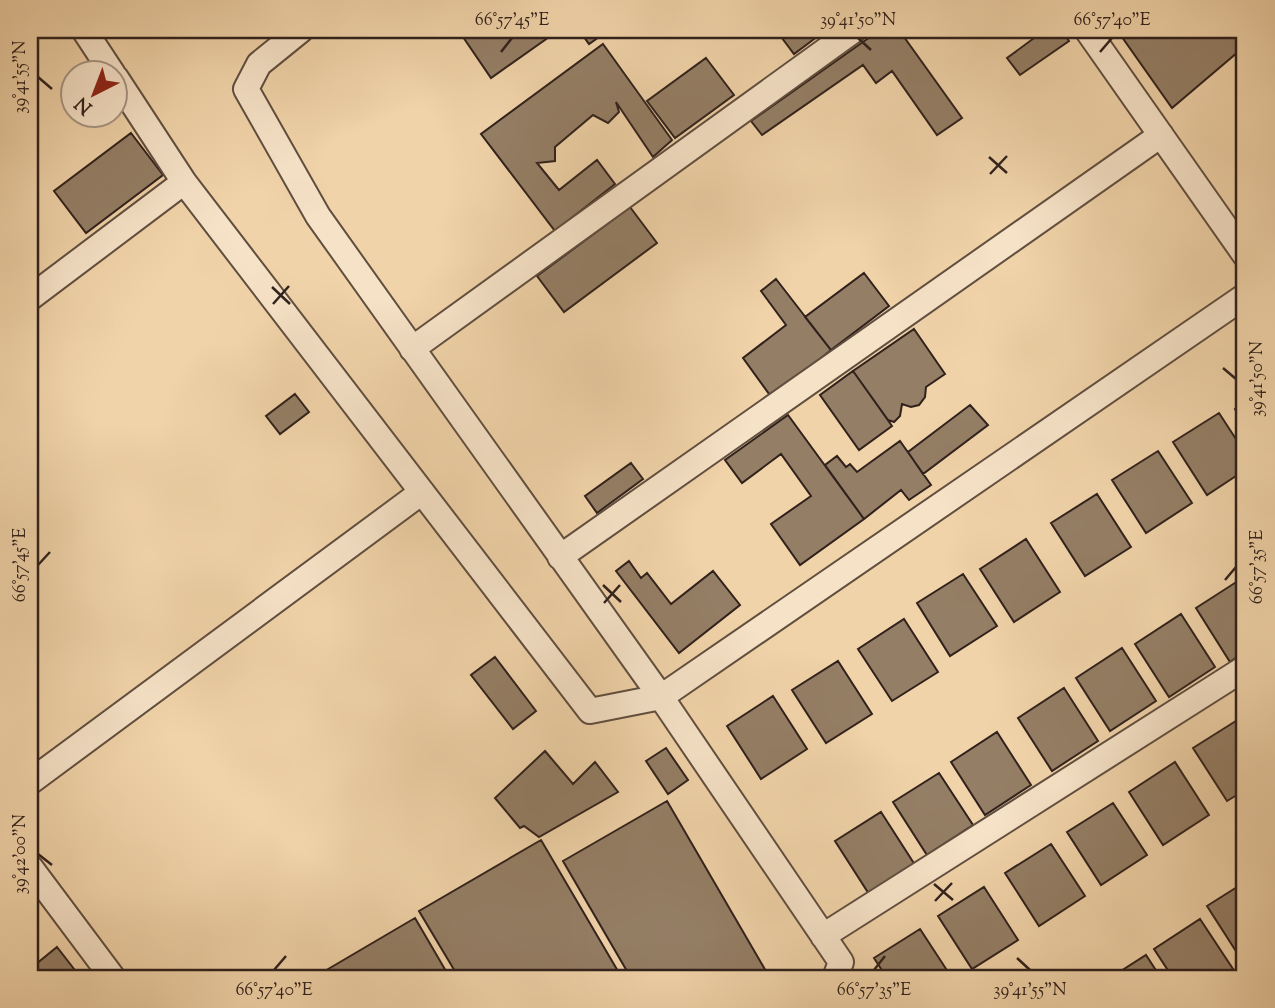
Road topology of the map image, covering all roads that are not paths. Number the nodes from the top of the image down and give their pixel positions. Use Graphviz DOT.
graph roads {
  1 [pos="84,30"];
  2 [pos="301,30"];
  3 [pos="854,30"];
  4 [pos="1087,30"];
  5 [pos="104,60"];
  6 [pos="130,100"];
  7 [pos="1161,135"];
  8 [pos="184,183"];
  9 [pos="1245,255"];
  10 [pos="1245,296"];
  11 [pos="30,298"];
  12 [pos="412,349"];
  13 [pos="422,492"];
  14 [pos="560,557"];
  15 [pos="1245,668"];
  16 [pos="661,697"];
  17 [pos="30,782"];
  18 [pos="30,867"];
  19 [pos="823,936"];
  20 [pos="842,973"];
  21 [pos="113,978"];
  1 -- 5 [label="street"];
  2 -- 12 [label="street"];
  3 -- 12 [label="street"];
  4 -- 7 [label="street"];
  6 -- 8 [label="street"];
  7 -- 9 [label="street"];
  7 -- 14 [label="street"];
  8 -- 11 [label="street"];
  8 -- 13 [label="street"];
  10 -- 16 [label="street"];
  12 -- 14 [label="street"];
  13 -- 16 [label="street"];
  13 -- 17 [label="street"];
  14 -- 16 [label="street"];
  15 -- 19 [label="street"];
  16 -- 19 [label="street"];
  18 -- 21 [label="street"];
  19 -- 20 [label="street"];
}
